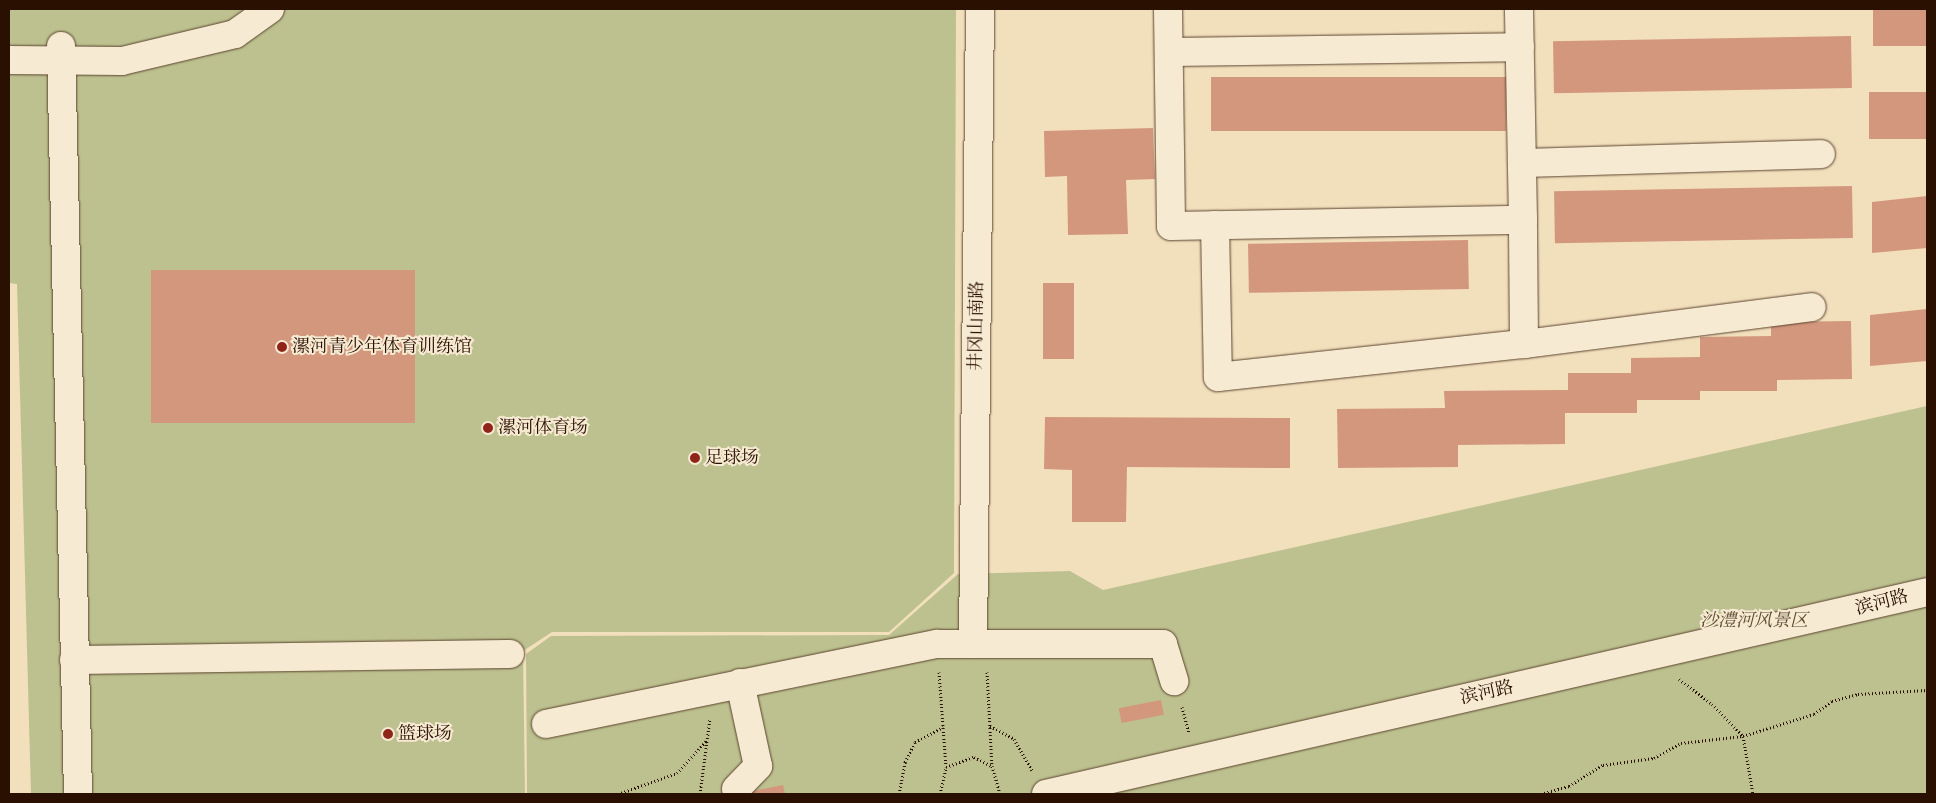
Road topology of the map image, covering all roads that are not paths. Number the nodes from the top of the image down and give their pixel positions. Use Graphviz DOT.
graph roads {
  1 [pos="248,9"];
  2 [pos="270,9"];
  3 [pos="980,9"];
  4 [pos="1168,9"];
  5 [pos="1519,9"];
  6 [pos="9,45"];
  7 [pos="1520,48"];
  8 [pos="1169,52"];
  9 [pos="61,53"];
  10 [pos="9,60"];
  11 [pos="1821,154"];
  12 [pos="1522,163"];
  13 [pos="1523,220"];
  14 [pos="1215,225"];
  15 [pos="1812,308"];
  16 [pos="1524,344"];
  17 [pos="1927,592"];
  18 [pos="979,643"];
  19 [pos="510,654"];
  20 [pos="74,660"];
  21 [pos="1174,681"];
  22 [pos="728,686"];
  23 [pos="546,724"];
  24 [pos="1040,785"];
  25 [pos="736,789"];
  26 [pos="78,794"];
  1 -- 9 [label="street"];
  2 -- 9 [label="street"];
  3 -- 18 [label="street, 井冈山南路"];
  4 -- 8 [label="street"];
  5 -- 7 [label="street"];
  6 -- 9 [label="street"];
  7 -- 8 [label="street"];
  7 -- 12 [label="street"];
  8 -- 14 [label="street"];
  9 -- 10 [label="street"];
  9 -- 20 [label="street"];
  11 -- 12 [label="street"];
  12 -- 13 [label="street"];
  13 -- 14 [label="street"];
  13 -- 16 [label="street"];
  14 -- 16 [label="street"];
  15 -- 16 [label="street"];
  17 -- 24 [label="street, 滨河路"];
  18 -- 21 [label="street"];
  18 -- 22 [label="street"];
  19 -- 20 [label="street"];
  20 -- 26 [label="street"];
  22 -- 23 [label="street"];
  22 -- 25 [label="street"];
}
